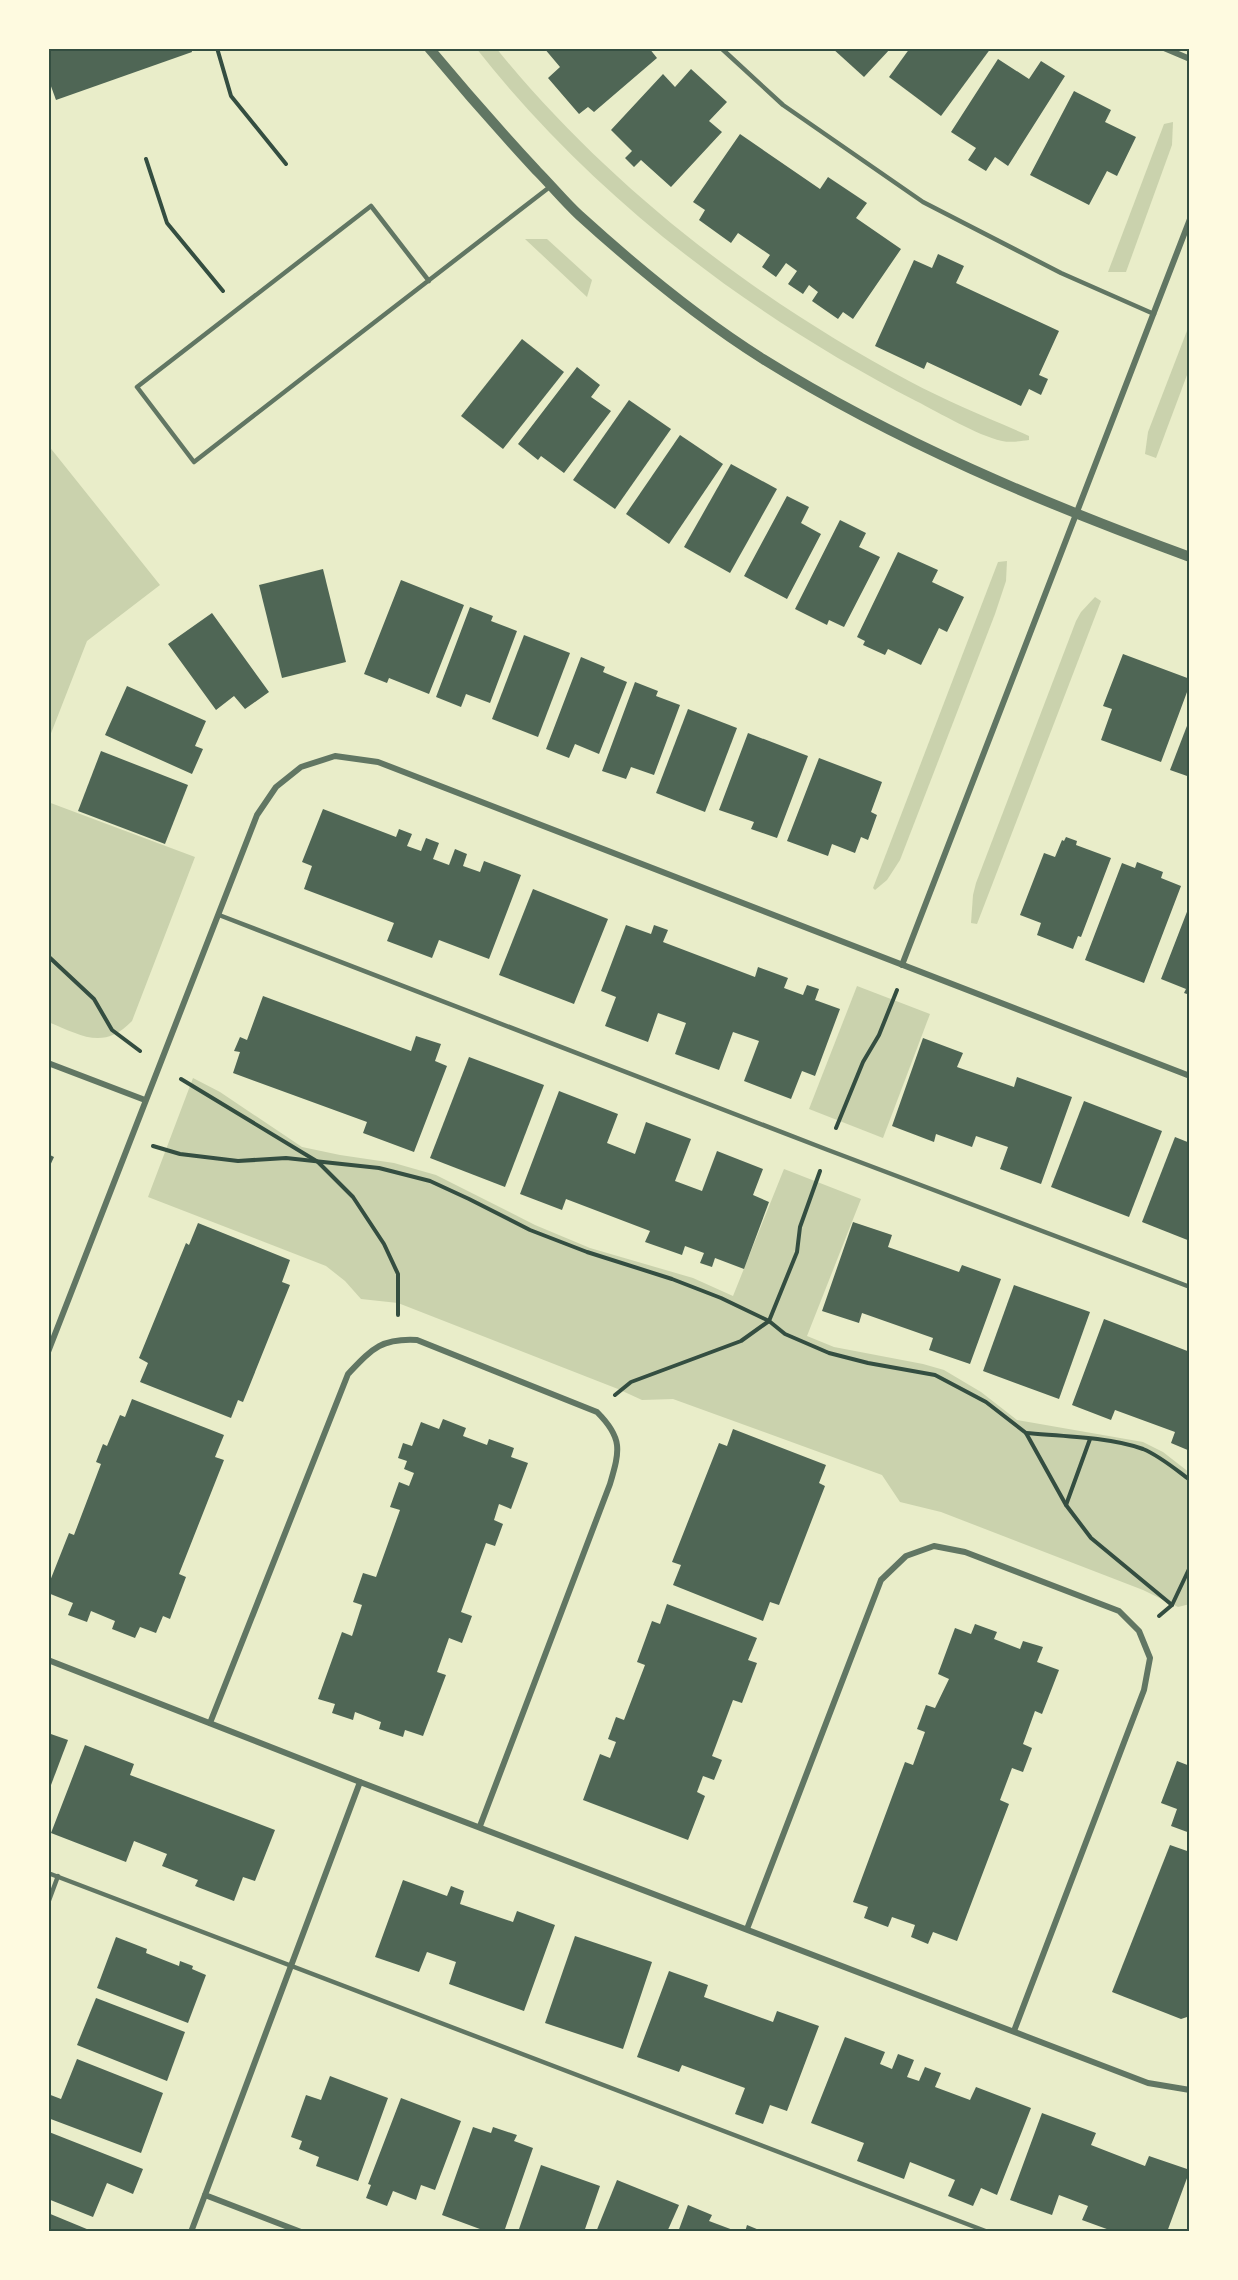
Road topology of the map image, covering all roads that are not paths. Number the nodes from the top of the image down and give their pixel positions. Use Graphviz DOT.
graph roads {
  1 [pos="429,48"];
  2 [pos="721,48"];
  3 [pos="1164,48"];
  4 [pos="1190,59"];
  5 [pos="551,186"];
  6 [pos="1190,219"];
  7 [pos="429,281"];
  8 [pos="1154,314"];
  9 [pos="1077,514"];
  10 [pos="1190,557"];
  11 [pos="219,915"];
  12 [pos="904,966"];
  13 [pos="48,1063"];
  14 [pos="1190,1076"];
  15 [pos="145,1100"];
  16 [pos="1190,1287"];
  17 [pos="48,1352"];
  18 [pos="48,1660"];
  19 [pos="210,1723"];
  20 [pos="360,1782"];
  21 [pos="480,1826"];
  22 [pos="48,1873"];
  23 [pos="58,1876"];
  24 [pos="48,1903"];
  25 [pos="747,1929"];
  26 [pos="291,1965"];
  27 [pos="1014,2031"];
  28 [pos="1190,2090"];
  29 [pos="205,2195"];
  30 [pos="190,2232"];
  31 [pos="301,2232"];
  32 [pos="988,2232"];
  1 -- 5 [label="street"];
  2 -- 8 [label="lane"];
  3 -- 4 [label="street"];
  5 -- 7 [label="lane"];
  5 -- 9 [label="street"];
  6 -- 8 [label="street"];
  7 -- 7 [label="lane"];
  8 -- 9 [label="street"];
  9 -- 10 [label="street"];
  9 -- 12 [label="street"];
  11 -- 12 [label="street"];
  11 -- 15 [label="street"];
  11 -- 16 [label="lane"];
  12 -- 14 [label="street"];
  13 -- 15 [label="street"];
  15 -- 17 [label="street"];
  18 -- 19 [label="street"];
  19 -- 20 [label="street"];
  19 -- 21 [label="street"];
  20 -- 21 [label="street"];
  20 -- 26 [label="street"];
  21 -- 25 [label="street"];
  22 -- 23 [label="lane"];
  23 -- 24 [label="lane"];
  23 -- 26 [label="lane"];
  25 -- 27 [label="street"];
  25 -- 27 [label="street"];
  26 -- 29 [label="street"];
  26 -- 32 [label="lane"];
  27 -- 28 [label="street"];
  29 -- 30 [label="street"];
  29 -- 31 [label="street"];
}
